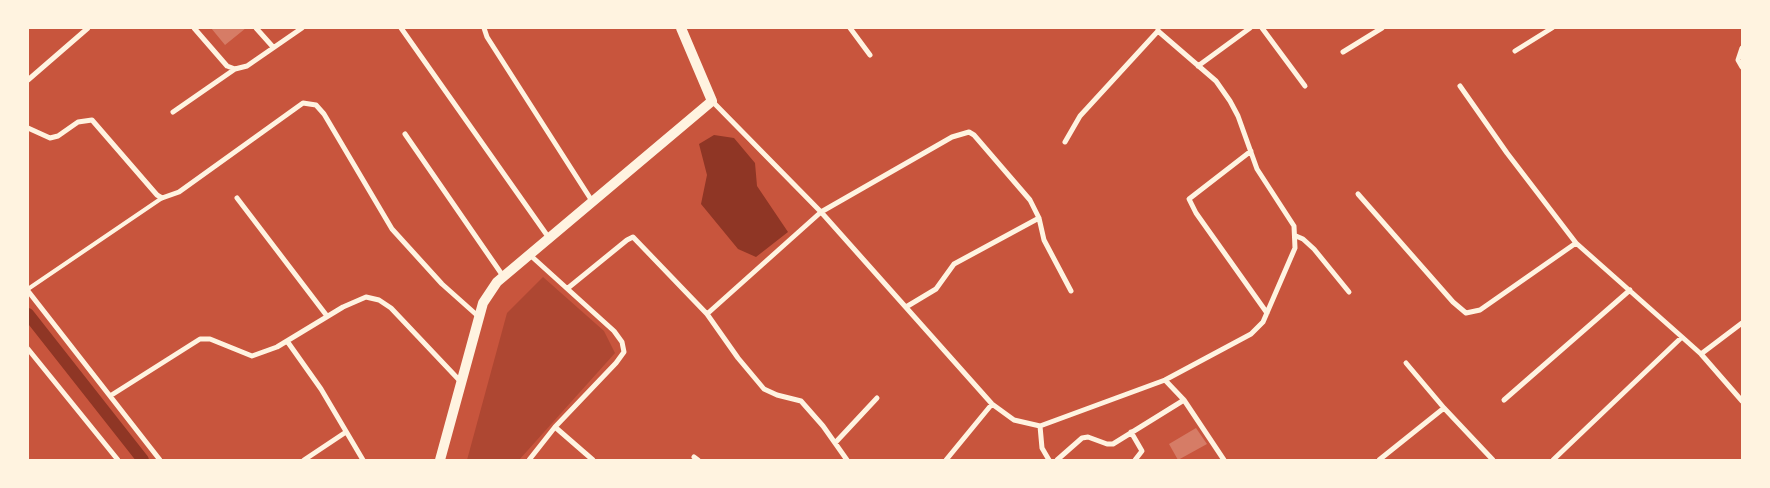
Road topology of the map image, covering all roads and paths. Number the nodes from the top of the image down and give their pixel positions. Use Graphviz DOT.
graph roads {
  1 [pos="88,28"];
  2 [pos="194,28"];
  3 [pos="256,28"];
  4 [pos="302,28"];
  5 [pos="401,28"];
  6 [pos="484,28"];
  7 [pos="681,28"];
  8 [pos="850,28"];
  9 [pos="1250,28"];
  10 [pos="1262,28"];
  11 [pos="1382,28"];
  12 [pos="1552,28"];
  13 [pos="1158,29"];
  14 [pos="273,47"];
  15 [pos="1742,48"];
  16 [pos="1515,51"];
  17 [pos="1343,52"];
  18 [pos="870,55"];
  19 [pos="1198,66"];
  20 [pos="1742,67"];
  21 [pos="235,69"];
  22 [pos="28,80"];
  23 [pos="1306,86"];
  24 [pos="1460,86"];
  25 [pos="712,101"];
  26 [pos="173,112"];
  27 [pos="28,128"];
  28 [pos="404,134"];
  29 [pos="1065,142"];
  30 [pos="1251,151"];
  31 [pos="1358,194"];
  32 [pos="162,198"];
  33 [pos="237,198"];
  34 [pos="592,201"];
  35 [pos="821,212"];
  36 [pos="1039,218"];
  37 [pos="1296,236"];
  38 [pos="549,238"];
  39 [pos="1576,243"];
  40 [pos="529,254"];
  41 [pos="503,276"];
  42 [pos="568,288"];
  43 [pos="28,290"];
  44 [pos="1630,290"];
  45 [pos="1071,291"];
  46 [pos="1349,292"];
  47 [pos="906,307"];
  48 [pos="1267,313"];
  49 [pos="707,314"];
  50 [pos="326,316"];
  51 [pos="479,317"];
  52 [pos="1742,322"];
  53 [pos="1682,337"];
  54 [pos="287,341"];
  55 [pos="28,349"];
  56 [pos="1701,354"];
  57 [pos="1406,363"];
  58 [pos="1165,380"];
  59 [pos="461,382"];
  60 [pos="110,396"];
  61 [pos="877,398"];
  62 [pos="1184,400"];
  63 [pos="1504,400"];
  64 [pos="1742,401"];
  65 [pos="992,404"];
  66 [pos="1444,408"];
  67 [pos="1040,426"];
  68 [pos="555,427"];
  69 [pos="346,432"];
  70 [pos="1131,432"];
  71 [pos="835,443"];
  72 [pos="1558,455"];
  73 [pos="118,460"];
  74 [pos="160,460"];
  75 [pos="304,460"];
  76 [pos="363,460"];
  77 [pos="440,460"];
  78 [pos="529,460"];
  79 [pos="593,460"];
  80 [pos="847,460"];
  81 [pos="946,460"];
  82 [pos="1049,460"];
  83 [pos="1057,460"];
  84 [pos="1135,460"];
  85 [pos="1224,460"];
  86 [pos="1379,460"];
  87 [pos="1493,460"];
  88 [pos="1553,460"];
  89 [pos="1565,460"];
  1 -- 22 [label="street"];
  2 -- 21 [label="street"];
  3 -- 14 [label="street"];
  4 -- 14 [label="street"];
  5 -- 38 [label="street"];
  6 -- 34 [label="street"];
  7 -- 25 [label="main road"];
  8 -- 18 [label="street"];
  9 -- 19 [label="street"];
  10 -- 23 [label="street"];
  11 -- 17 [label="street"];
  12 -- 16 [label="street"];
  13 -- 19 [label="street"];
  13 -- 29 [label="street"];
  14 -- 21 [label="street"];
  15 -- 20 [label="street"];
  19 -- 30 [label="street"];
  21 -- 26 [label="street"];
  24 -- 39 [label="street"];
  25 -- 34 [label="main road"];
  25 -- 35 [label="street"];
  27 -- 32 [label="street"];
  28 -- 41 [label="street"];
  30 -- 37 [label="street"];
  30 -- 48 [label="street"];
  31 -- 39 [label="street"];
  32 -- 43 [label="lane"];
  32 -- 51 [label="street"];
  33 -- 50 [label="street"];
  34 -- 38 [label="main road"];
  35 -- 36 [label="street"];
  35 -- 47 [label="street"];
  35 -- 49 [label="street"];
  36 -- 45 [label="street"];
  36 -- 47 [label="street"];
  37 -- 46 [label="street"];
  37 -- 48 [label="street"];
  38 -- 40 [label="main road"];
  39 -- 44 [label="street"];
  40 -- 41 [label="main road"];
  40 -- 42 [label="street"];
  41 -- 51 [label="main road"];
  42 -- 49 [label="street"];
  42 -- 68 [label="street"];
  43 -- 60 [label="street"];
  44 -- 53 [label="street"];
  44 -- 63 [label="street"];
  47 -- 65 [label="street"];
  48 -- 58 [label="street"];
  49 -- 71 [label="street"];
  50 -- 54 [label="street"];
  50 -- 59 [label="street"];
  51 -- 59 [label="main road"];
  52 -- 56 [label="street"];
  53 -- 56 [label="street"];
  53 -- 72 [label="street"];
  54 -- 60 [label="street"];
  54 -- 69 [label="street"];
  55 -- 73 [label="street"];
  56 -- 64 [label="street"];
  57 -- 66 [label="street"];
  58 -- 62 [label="street"];
  58 -- 67 [label="street"];
  59 -- 77 [label="main road"];
  60 -- 74 [label="street"];
  61 -- 71 [label="street"];
  62 -- 70 [label="street"];
  62 -- 85 [label="street"];
  65 -- 67 [label="street"];
  65 -- 81 [label="street"];
  66 -- 86 [label="street"];
  66 -- 87 [label="street"];
  67 -- 82 [label="street"];
  68 -- 78 [label="street"];
  68 -- 79 [label="street"];
  69 -- 75 [label="street"];
  69 -- 76 [label="street"];
  70 -- 83 [label="street"];
  70 -- 84 [label="street"];
  71 -- 80 [label="street"];
  72 -- 88 [label="street"];
  72 -- 89 [label="street"];
}
